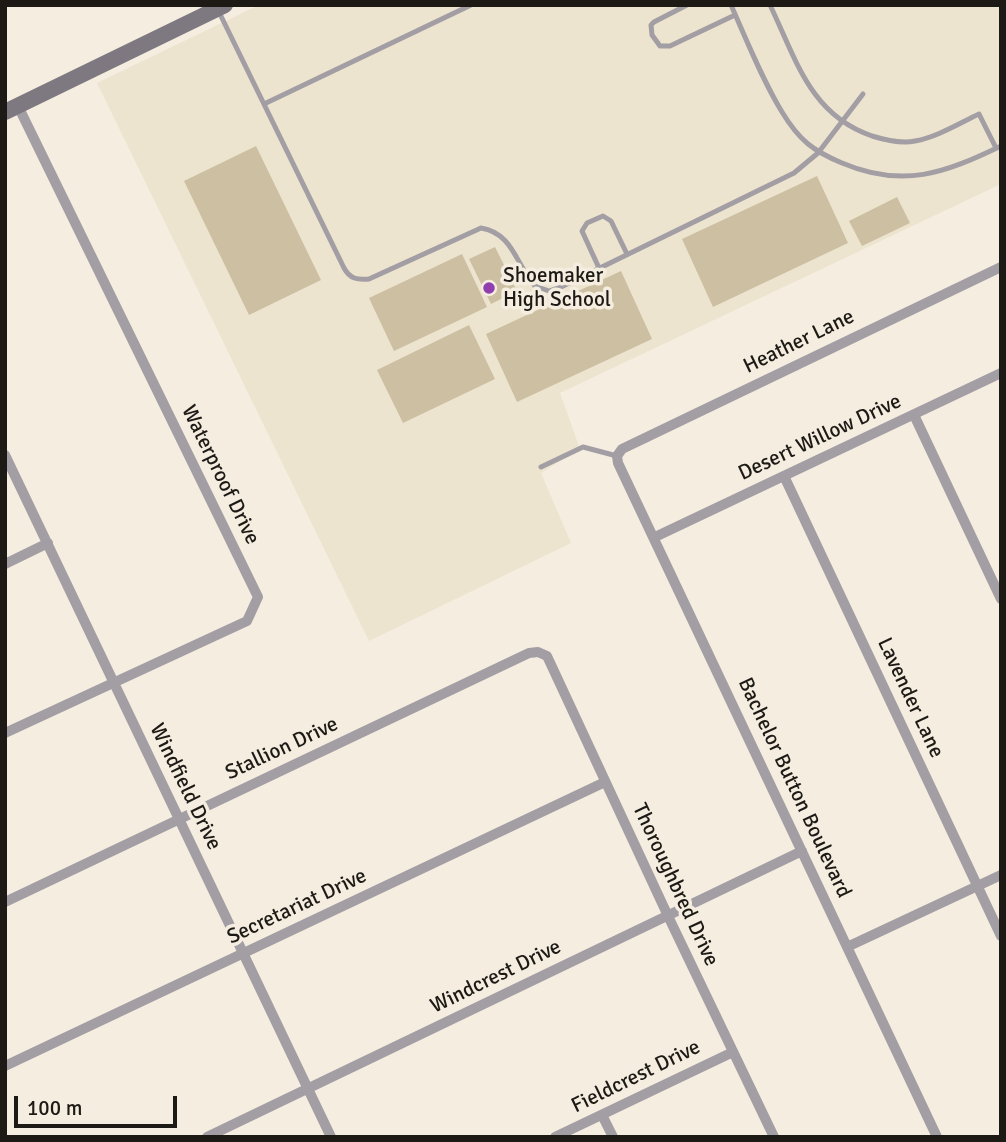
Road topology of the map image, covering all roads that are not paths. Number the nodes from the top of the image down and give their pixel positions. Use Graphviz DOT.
graph roads {
  1 [pos="471,5"];
  2 [pos="687,5"];
  3 [pos="731,5"];
  4 [pos="770,5"];
  5 [pos="221,7"];
  6 [pos="736,15"];
  7 [pos="863,94"];
  8 [pos="264,104"];
  9 [pos="11,109"];
  10 [pos="842,123"];
  11 [pos="998,147"];
  12 [pos="818,153"];
  13 [pos="627,254"];
  14 [pos="1001,267"];
  15 [pos="599,268"];
  16 [pos="1001,373"];
  17 [pos="914,415"];
  18 [pos="5,455"];
  19 [pos="617,456"];
  20 [pos="541,467"];
  21 [pos="784,476"];
  22 [pos="654,537"];
  23 [pos="48,543"];
  24 [pos="5,564"];
  25 [pos="1001,599"];
  26 [pos="538,652"];
  27 [pos="113,681"];
  28 [pos="5,733"];
  29 [pos="605,782"];
  30 [pos="179,819"];
  31 [pos="802,852"];
  32 [pos="1001,875"];
  33 [pos="977,886"];
  34 [pos="5,902"];
  35 [pos="668,916"];
  36 [pos="1001,936"];
  37 [pos="847,947"];
  38 [pos="244,953"];
  39 [pos="733,1052"];
  40 [pos="5,1066"];
  41 [pos="308,1089"];
  42 [pos="602,1115"];
  43 [pos="206,1137"];
  44 [pos="331,1137"];
  45 [pos="555,1137"];
  46 [pos="613,1137"];
  47 [pos="774,1137"];
  48 [pos="937,1137"];
  1 -- 8 [label="lane"];
  2 -- 6 [label="lane"];
  3 -- 6 [label="lane"];
  4 -- 10 [label="lane"];
  5 -- 8 [label="lane"];
  5 -- 9 [label="main road"];
  6 -- 12 [label="lane"];
  7 -- 10 [label="lane"];
  8 -- 15 [label="lane"];
  9 -- 27 [label="street, Waterproof Drive"];
  10 -- 11 [label="lane"];
  10 -- 12 [label="lane"];
  11 -- 12 [label="lane"];
  12 -- 13 [label="lane"];
  13 -- 15 [label="lane"];
  13 -- 15 [label="lane"];
  14 -- 19 [label="street, Heather Lane"];
  16 -- 17 [label="street, Desert Willow Drive"];
  17 -- 21 [label="street, Desert Willow Drive"];
  17 -- 25 [label="street"];
  18 -- 23 [label="street, Windfield Drive"];
  19 -- 20 [label="lane"];
  19 -- 22 [label="street, Bachelor Button Boulevard"];
  21 -- 22 [label="street, Desert Willow Drive"];
  21 -- 33 [label="street, Lavender Lane"];
  22 -- 31 [label="street, Bachelor Button Boulevard"];
  23 -- 24 [label="street"];
  23 -- 27 [label="street, Windfield Drive"];
  26 -- 29 [label="street, Thoroughbred Drive"];
  26 -- 30 [label="street, Stallion Drive"];
  27 -- 28 [label="street, Waterproof Drive"];
  27 -- 30 [label="street, Windfield Drive"];
  29 -- 35 [label="street, Thoroughbred Drive"];
  29 -- 38 [label="street, Secretariat Drive"];
  30 -- 34 [label="street, Stallion Drive"];
  30 -- 38 [label="street, Windfield Drive"];
  31 -- 35 [label="street, Windcrest Drive"];
  31 -- 37 [label="street, Bachelor Button Boulevard"];
  32 -- 33 [label="street"];
  33 -- 36 [label="street, Lavender Lane"];
  33 -- 37 [label="street"];
  35 -- 39 [label="street, Thoroughbred Drive"];
  35 -- 41 [label="street, Windcrest Drive"];
  37 -- 48 [label="street, Bachelor Button Boulevard"];
  38 -- 40 [label="street, Secretariat Drive"];
  38 -- 41 [label="street, Windfield Drive"];
  39 -- 42 [label="street, Fieldcrest Drive"];
  39 -- 47 [label="street, Thoroughbred Drive"];
  41 -- 43 [label="street, Windcrest Drive"];
  41 -- 44 [label="street, Windfield Drive"];
  42 -- 45 [label="street, Fieldcrest Drive"];
  42 -- 46 [label="street"];
}
